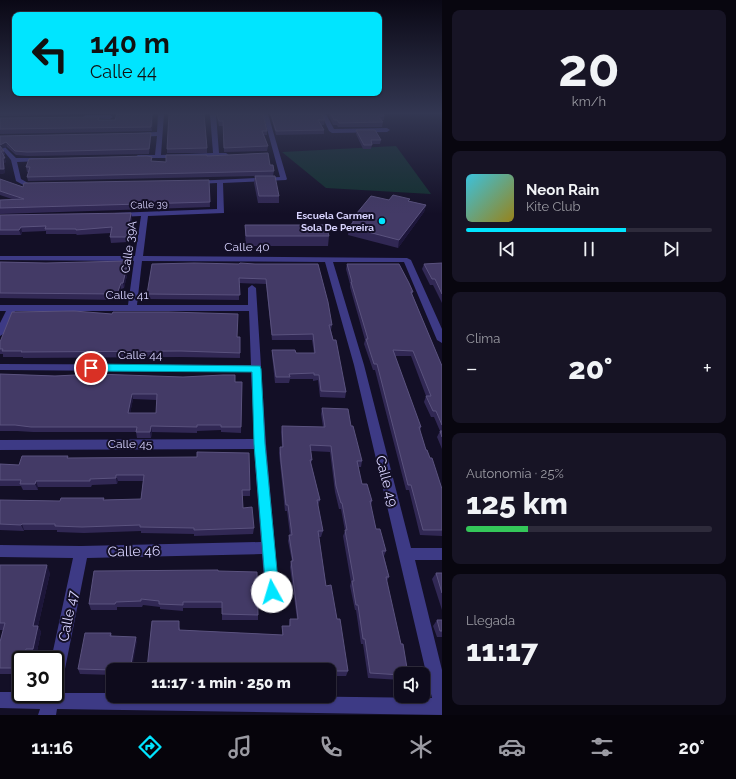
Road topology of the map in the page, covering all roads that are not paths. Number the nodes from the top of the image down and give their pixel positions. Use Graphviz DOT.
graph roads {
  1 [pos="158,147"];
  2 [pos="215,147"];
  3 [pos="274,147"];
  4 [pos="5,149"];
  5 [pos="269,154"];
  6 [pos="276,154"];
  7 [pos="231,155"];
  8 [pos="216,156"];
  9 [pos="158,157"];
  10 [pos="134,158"];
  11 [pos="48,159"];
  12 [pos="14,160"];
  13 [pos="189,182"];
  14 [pos="220,182"];
  15 [pos="42,185"];
  16 [pos="145,214"];
  17 [pos="107,215"];
  18 [pos="0,258"];
  19 [pos="140,259"];
  20 [pos="328,259"];
  21 [pos="252,288"];
  22 [pos="132,307"];
  23 [pos="0,308"];
  24 [pos="12,308"];
  25 [pos="254,308"];
  26 [pos="0,334"];
  27 [pos="442,340"];
  28 [pos="0,367"];
  29 [pos="257,369"];
  30 [pos="260,444"];
  31 [pos="0,445"];
  32 [pos="268,548"];
  33 [pos="0,551"];
  34 [pos="81,552"];
  35 [pos="406,554"];
  36 [pos="442,554"];
  37 [pos="272,592"];
  38 [pos="61,651"];
  39 [pos="0,700"];
  40 [pos="12,701"];
  41 [pos="50,703"];
  42 [pos="442,704"];
  43 [pos="442,707"];
  1 -- 9 [label="street"];
  2 -- 8 [label="street"];
  3 -- 6 [label="street"];
  4 -- 12 [label="street"];
  5 -- 6 [label="street"];
  6 -- 14 [label="street"];
  7 -- 8 [label="street"];
  8 -- 9 [label="street"];
  9 -- 10 [label="street"];
  11 -- 12 [label="street"];
  12 -- 15 [label="street"];
  13 -- 14 [label="street"];
  14 -- 16 [label="street, Calle 39"];
  16 -- 17 [label="street, Calle 39"];
  16 -- 19 [label="street, Calle 39A"];
  18 -- 19 [label="street, Calle 40"];
  19 -- 20 [label="street, Calle 40"];
  19 -- 22 [label="street, Calle 39A"];
  20 -- 27 [label="street, Calle 40"];
  20 -- 35 [label="street, Calle 49"];
  21 -- 25 [label="street"];
  22 -- 24 [label="street, Calle 41"];
  22 -- 25 [label="street, Calle 41"];
  23 -- 24 [label="street, Calle 41"];
  24 -- 26 [label="street"];
  25 -- 29 [label="street"];
  28 -- 29 [label="street, Calle 44"];
  29 -- 30 [label="street"];
  30 -- 31 [label="street, Calle 45"];
  30 -- 32 [label="street"];
  32 -- 34 [label="street, Calle 46"];
  32 -- 37 [label="street"];
  33 -- 34 [label="street, Calle 46"];
  34 -- 38 [label="street, Calle 47"];
  35 -- 36 [label="street"];
  35 -- 42 [label="street, Calle 49"];
  39 -- 40 [label="street"];
  41 -- 43 [label="street"];
}
